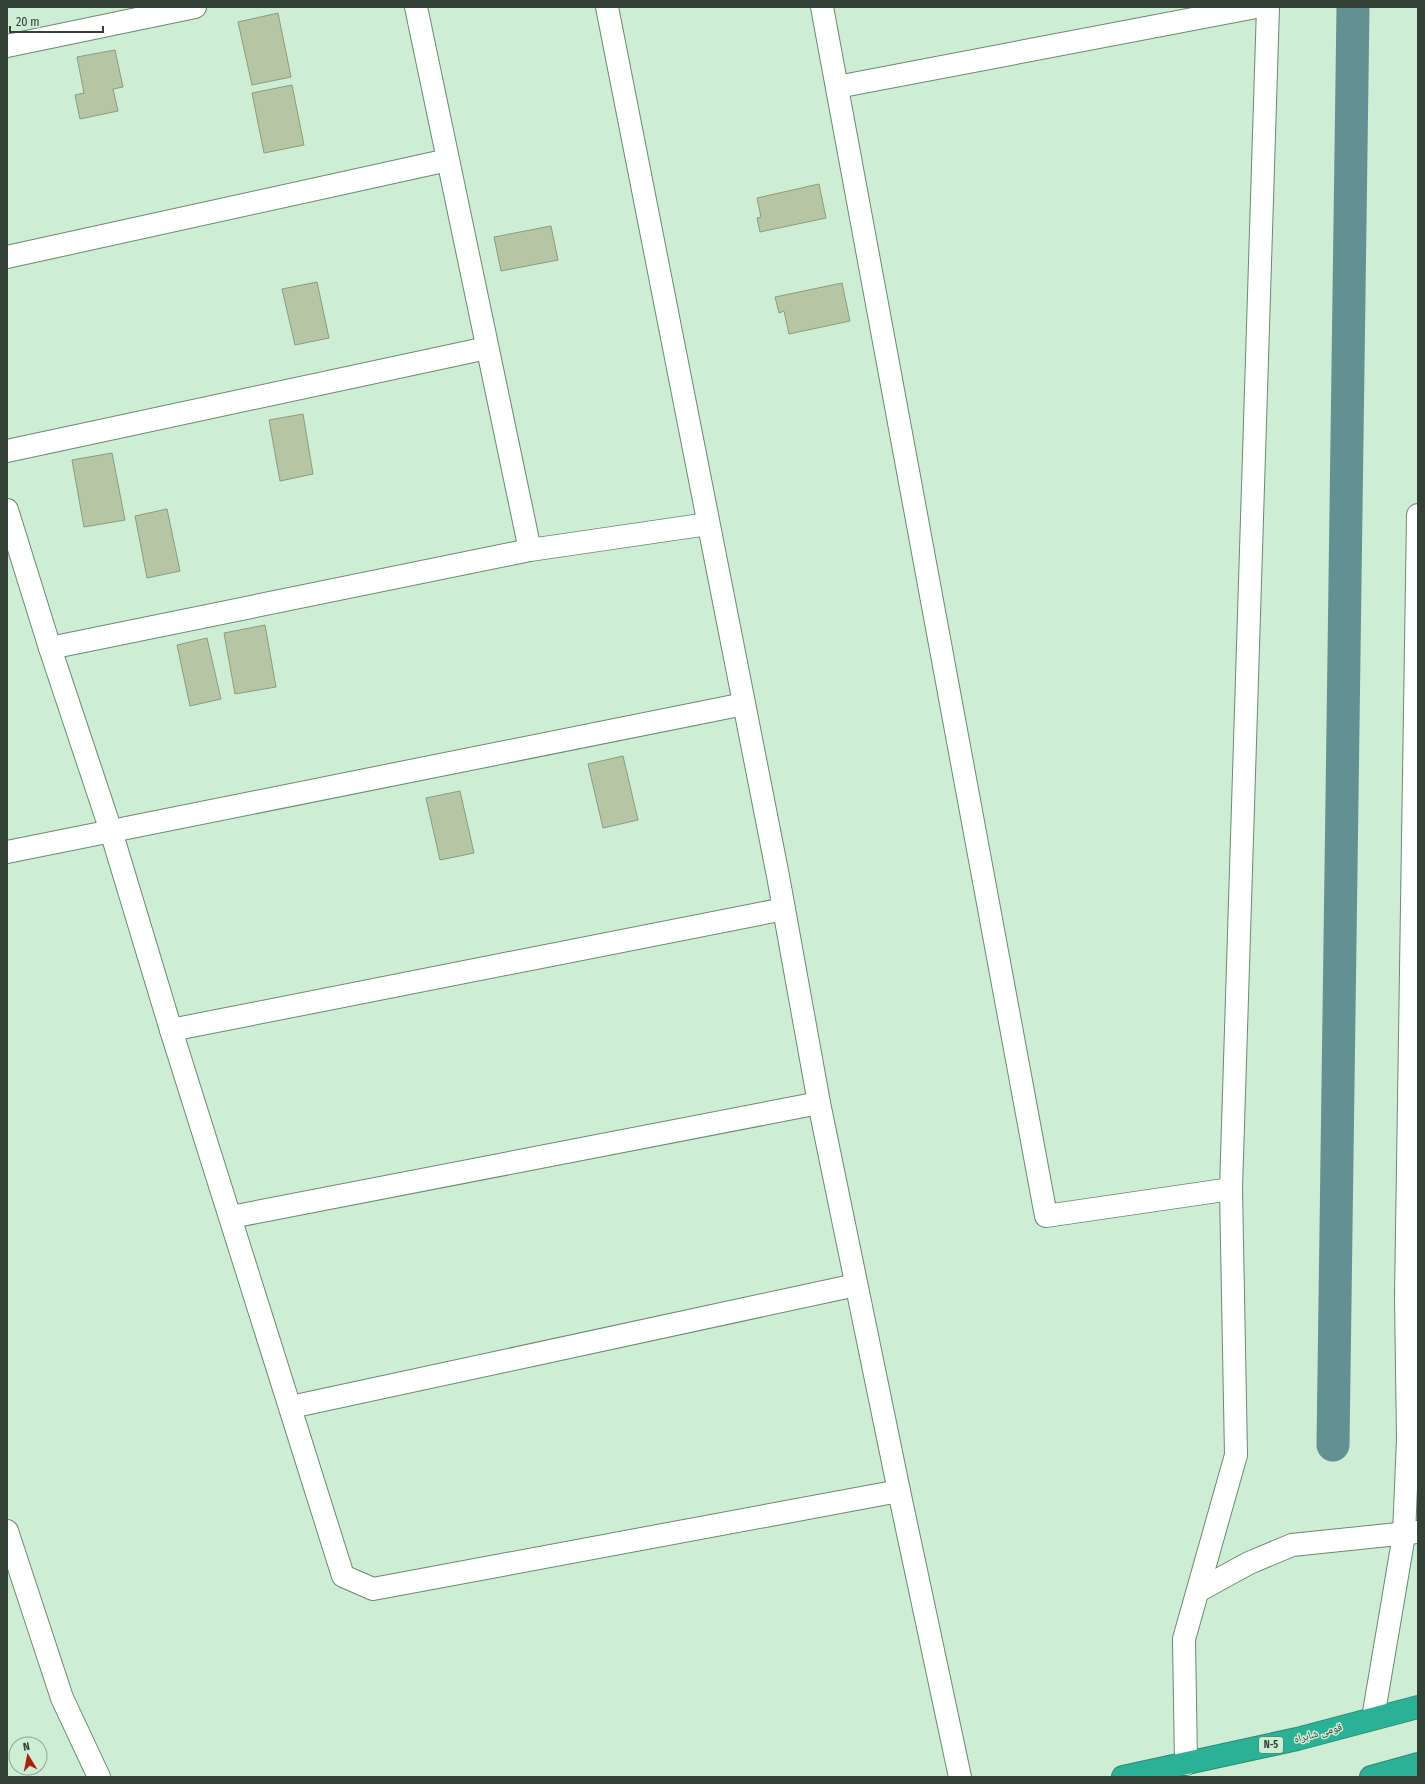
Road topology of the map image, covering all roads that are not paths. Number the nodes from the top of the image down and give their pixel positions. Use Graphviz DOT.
graph roads {
  1 [pos="195,7"];
  2 [pos="416,7"];
  3 [pos="607,7"];
  4 [pos="822,7"];
  5 [pos="1256,7"];
  6 [pos="1268,7"];
  7 [pos="7,46"];
  8 [pos="837,87"];
  9 [pos="448,160"];
  10 [pos="7,257"];
  11 [pos="487,348"];
  12 [pos="7,451"];
  13 [pos="7,510"];
  14 [pos="1418,515"];
  15 [pos="708,524"];
  16 [pos="530,550"];
  17 [pos="50,648"];
  18 [pos="744,704"];
  19 [pos="111,831"];
  20 [pos="7,852"];
  21 [pos="784,909"];
  22 [pos="171,1030"];
  23 [pos="819,1103"];
  24 [pos="1231,1189"];
  25 [pos="231,1217"];
  26 [pos="856,1285"];
  27 [pos="1413,1336"];
  28 [pos="291,1407"];
  29 [pos="899,1491"];
  30 [pos="7,1531"];
  31 [pos="1411,1533"];
  32 [pos="1198,1591"];
  33 [pos="1418,1707"];
  34 [pos="1373,1718"];
  35 [pos="1186,1764"];
  36 [pos="1418,1764"];
  37 [pos="99,1777"];
  38 [pos="960,1777"];
  39 [pos="1123,1777"];
  40 [pos="1371,1777"];
  1 -- 7 [label="street"];
  2 -- 9 [label="street"];
  3 -- 15 [label="street"];
  4 -- 8 [label="street"];
  5 -- 8 [label="street"];
  6 -- 24 [label="street"];
  8 -- 24 [label="street"];
  9 -- 10 [label="street"];
  9 -- 11 [label="street"];
  11 -- 12 [label="street"];
  11 -- 16 [label="street"];
  13 -- 17 [label="street"];
  14 -- 27 [label="street"];
  15 -- 16 [label="street"];
  15 -- 18 [label="street"];
  16 -- 17 [label="street"];
  17 -- 19 [label="street"];
  18 -- 19 [label="street"];
  18 -- 21 [label="street"];
  19 -- 20 [label="street"];
  19 -- 22 [label="street"];
  21 -- 22 [label="street"];
  21 -- 23 [label="street"];
  22 -- 25 [label="street"];
  23 -- 25 [label="street"];
  23 -- 26 [label="street"];
  24 -- 32 [label="street"];
  25 -- 28 [label="street"];
  26 -- 28 [label="street"];
  26 -- 29 [label="street"];
  27 -- 31 [label="street"];
  28 -- 29 [label="street"];
  29 -- 38 [label="street"];
  30 -- 37 [label="street"];
  31 -- 32 [label="street"];
  31 -- 34 [label="street"];
  32 -- 35 [label="street"];
  33 -- 34 [label="highway, قومی شاہراہ / N-5"];
  34 -- 35 [label="highway, قومی شاہراہ / N-5"];
  35 -- 39 [label="highway, قومی شاہراہ / N-5"];
  36 -- 40 [label="highway"];
}
